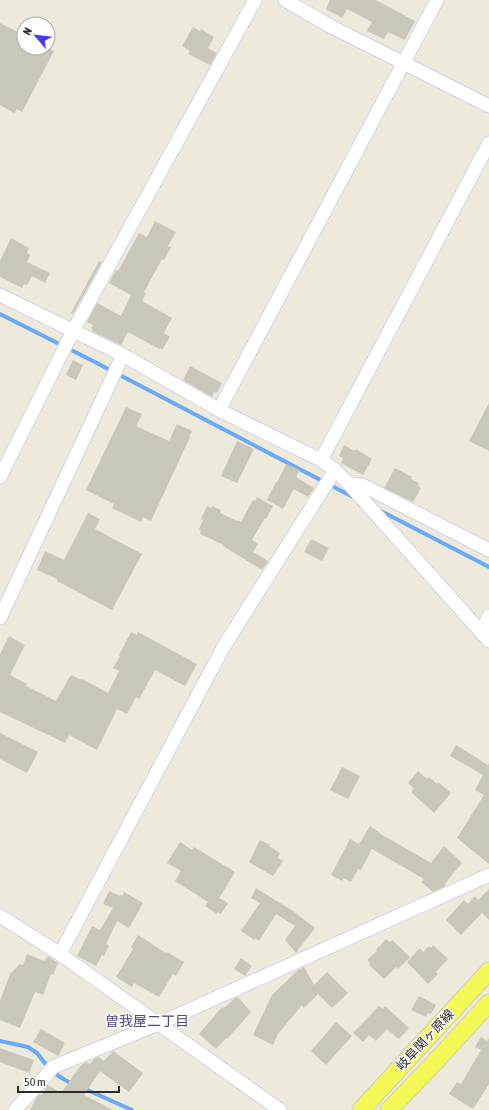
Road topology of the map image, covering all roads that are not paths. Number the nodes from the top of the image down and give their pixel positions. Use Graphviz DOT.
graph roads {
  1 [pos="254,0"];
  2 [pos="286,0"];
  3 [pos="437,0"];
  4 [pos="404,63"];
  5 [pos="489,106"];
  6 [pos="489,143"];
  7 [pos="0,295"];
  8 [pos="73,330"];
  9 [pos="123,355"];
  10 [pos="219,410"];
  11 [pos="321,460"];
  12 [pos="336,470"];
  13 [pos="0,477"];
  14 [pos="349,484"];
  15 [pos="489,550"];
  16 [pos="1,613"];
  17 [pos="489,616"];
  18 [pos="485,636"];
  19 [pos="489,875"];
  20 [pos="0,916"];
  21 [pos="60,954"];
  22 [pos="489,971"];
  23 [pos="489,1003"];
  24 [pos="158,1024"];
  25 [pos="15,1110"];
  26 [pos="280,1110"];
  27 [pos="361,1110"];
  28 [pos="389,1110"];
  1 -- 8 [label="street"];
  2 -- 4 [label="street"];
  3 -- 4 [label="street"];
  4 -- 5 [label="street"];
  4 -- 10 [label="street"];
  6 -- 11 [label="street"];
  7 -- 8 [label="street"];
  8 -- 9 [label="street"];
  8 -- 13 [label="street"];
  9 -- 10 [label="street"];
  9 -- 16 [label="street"];
  10 -- 11 [label="street"];
  11 -- 12 [label="street"];
  12 -- 14 [label="street"];
  12 -- 21 [label="street"];
  14 -- 15 [label="street"];
  14 -- 18 [label="street"];
  17 -- 18 [label="street"];
  19 -- 24 [label="street"];
  20 -- 21 [label="street"];
  21 -- 24 [label="street"];
  22 -- 27 [label="main road, 岐阜関ヶ原線"];
  23 -- 28 [label="main road, 岐阜関ヶ原線"];
  24 -- 25 [label="street"];
  24 -- 26 [label="street"];
}
